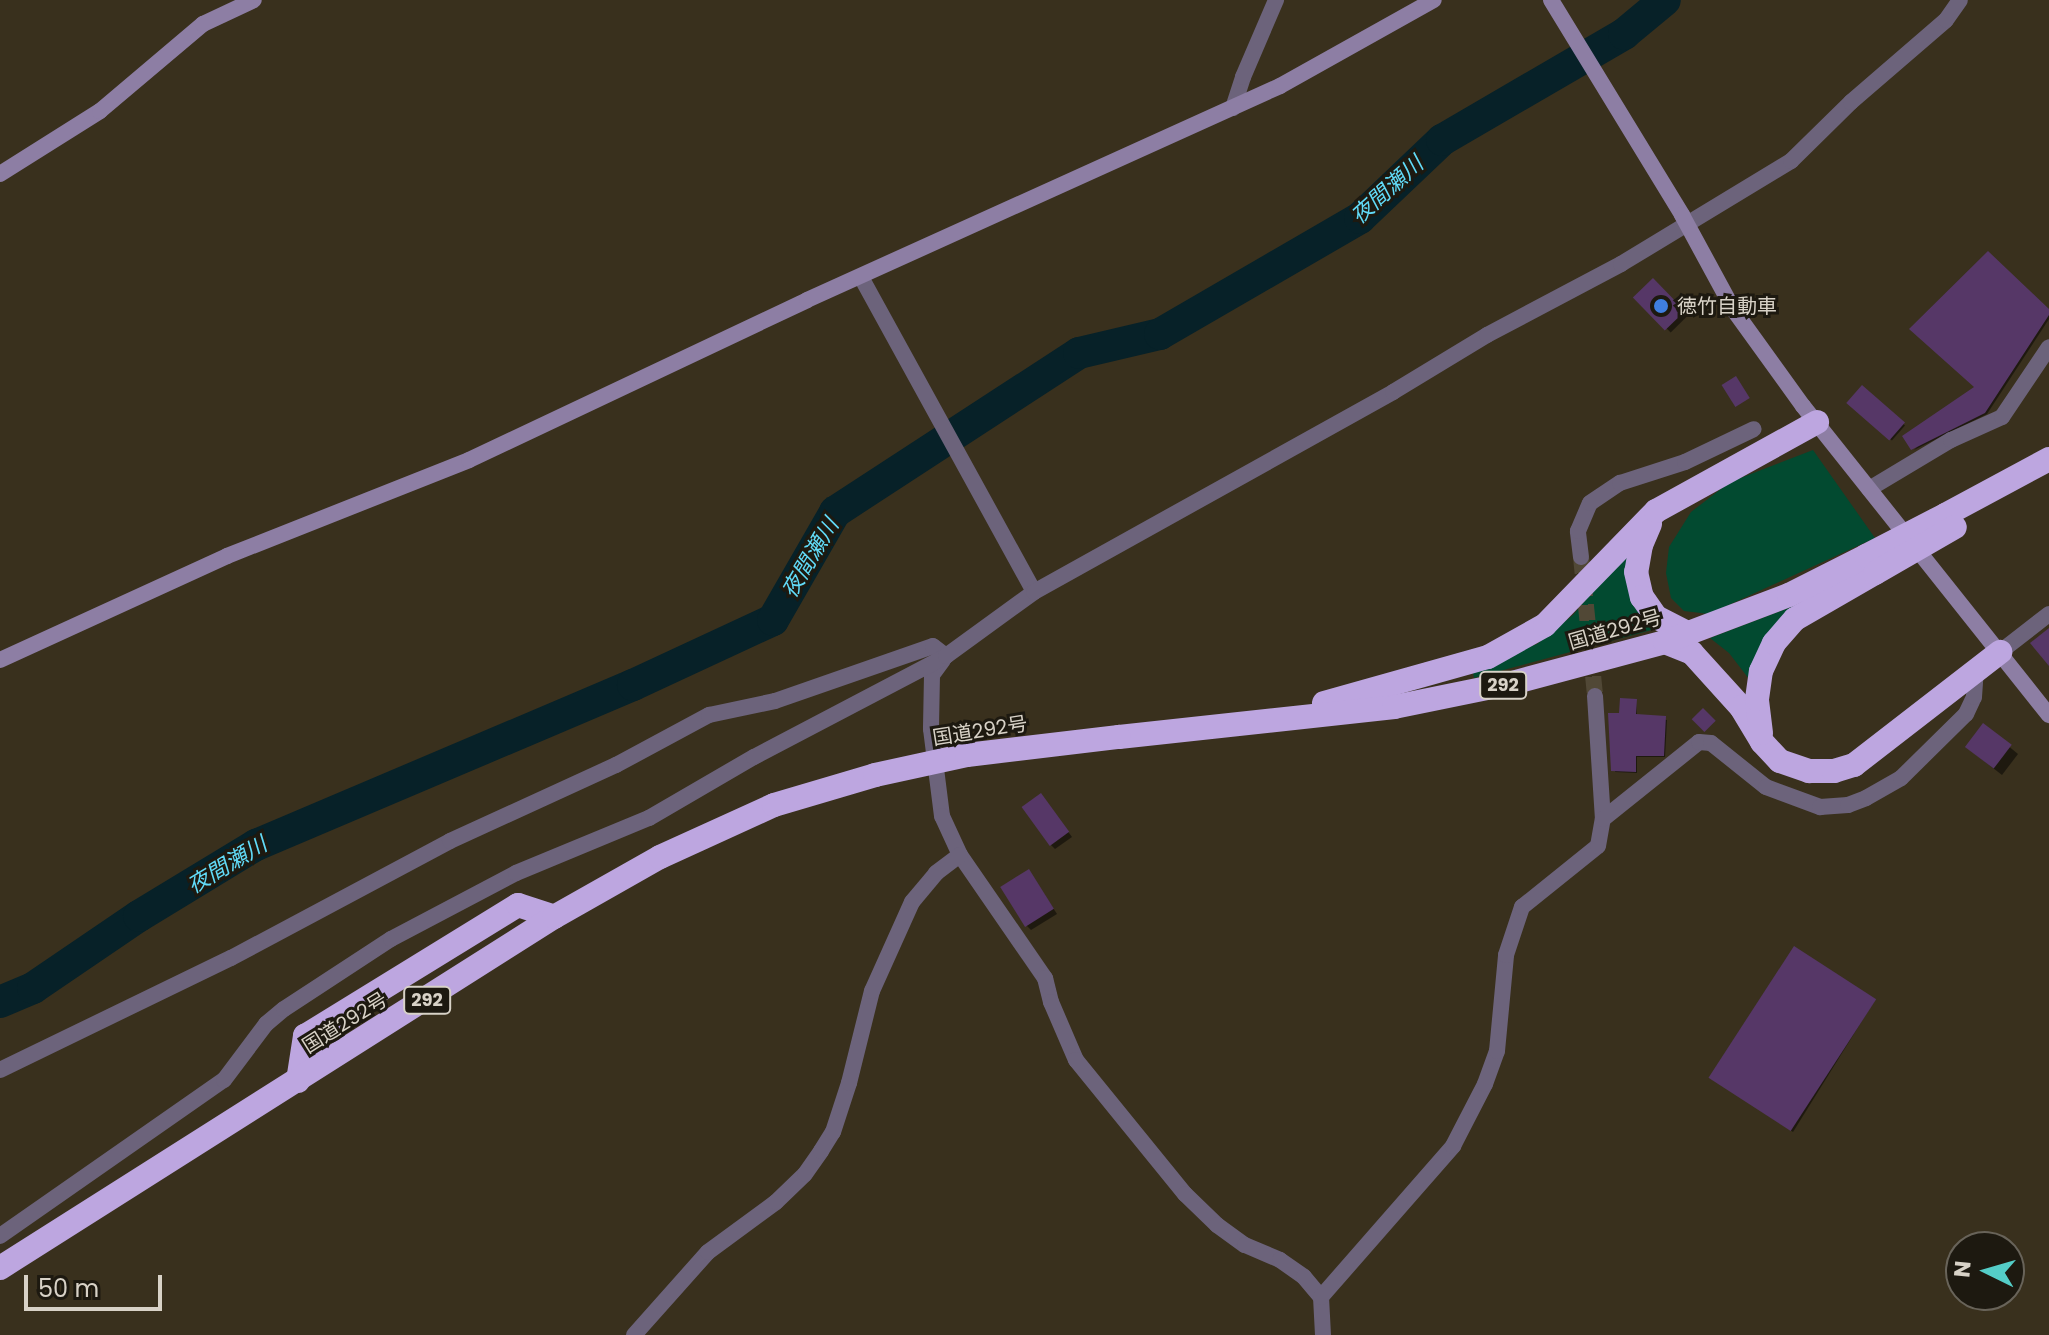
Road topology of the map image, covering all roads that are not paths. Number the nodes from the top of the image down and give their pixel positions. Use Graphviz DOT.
graph roads {
  1 [pos="254,0"];
  2 [pos="1276,0"];
  3 [pos="1434,0"];
  4 [pos="1551,0"];
  5 [pos="1960,0"];
  6 [pos="1233,108"];
  7 [pos="0,174"];
  8 [pos="1684,221"];
  9 [pos="861,277"];
  10 [pos="2049,347"];
  11 [pos="1817,422"];
  12 [pos="1754,429"];
  13 [pos="2049,459"];
  14 [pos="1869,489"];
  15 [pos="1656,511"];
  16 [pos="1581,557"];
  17 [pos="1871,565"];
  18 [pos="1030,585"];
  19 [pos="2049,614"];
  20 [pos="1676,638"];
  21 [pos="2000,652"];
  22 [pos="946,656"];
  23 [pos="0,660"];
  24 [pos="1976,670"];
  25 [pos="1595,696"];
  26 [pos="2049,715"];
  27 [pos="1256,722"];
  28 [pos="1762,742"];
  29 [pos="1603,819"];
  30 [pos="960,855"];
  31 [pos="554,917"];
  32 [pos="0,1070"];
  33 [pos="298,1081"];
  34 [pos="0,1236"];
  35 [pos="0,1268"];
  36 [pos="1321,1297"];
  37 [pos="1322,1329"];
  38 [pos="634,1335"];
  39 [pos="1306,1335"];
  1 -- 7 [label="street"];
  2 -- 6 [label="street"];
  3 -- 6 [label="street"];
  4 -- 8 [label="street"];
  5 -- 8 [label="street"];
  6 -- 9 [label="street"];
  8 -- 11 [label="street"];
  8 -- 18 [label="street"];
  9 -- 18 [label="street"];
  9 -- 23 [label="street"];
  10 -- 14 [label="street"];
  11 -- 14 [label="street"];
  11 -- 15 [label="highway"];
  12 -- 16 [label="street"];
  13 -- 17 [label="highway, bridge"];
  14 -- 21 [label="street"];
  15 -- 20 [label="highway"];
  15 -- 27 [label="highway"];
  17 -- 20 [label="highway, 国道292号 / 292"];
  17 -- 28 [label="highway"];
  18 -- 22 [label="street"];
  19 -- 21 [label="street"];
  20 -- 27 [label="highway, 国道292号 / 292"];
  20 -- 28 [label="highway"];
  21 -- 24 [label="highway"];
  21 -- 26 [label="street"];
  22 -- 30 [label="street"];
  22 -- 32 [label="street"];
  22 -- 34 [label="street"];
  24 -- 28 [label="highway"];
  24 -- 29 [label="street"];
  25 -- 29 [label="street"];
  27 -- 31 [label="highway, 国道292号 / 292, bridge"];
  29 -- 36 [label="street"];
  30 -- 36 [label="street"];
  30 -- 38 [label="street"];
  31 -- 33 [label="highway, 国道292号 / 292"];
  31 -- 33 [label="highway"];
  33 -- 35 [label="highway, 国道292号 / 292"];
  36 -- 37 [label="street"];
  37 -- 39 [label="street"];
}
